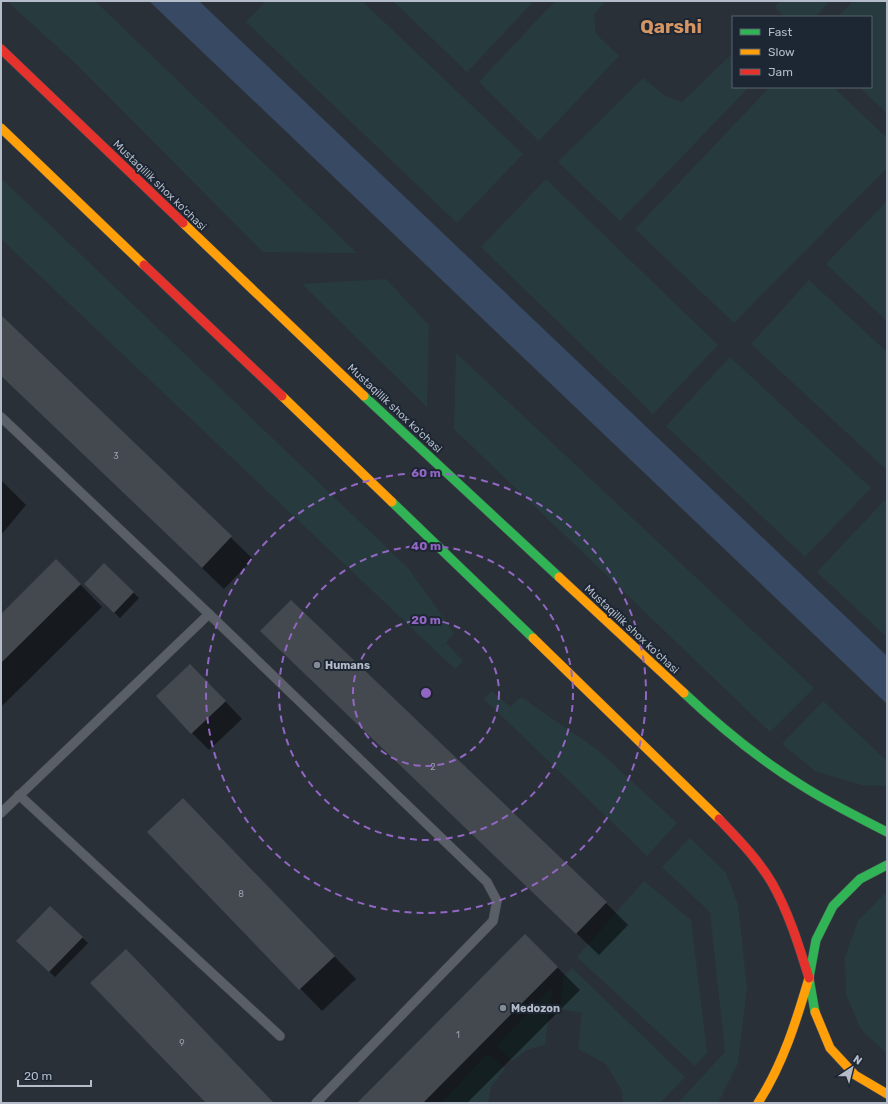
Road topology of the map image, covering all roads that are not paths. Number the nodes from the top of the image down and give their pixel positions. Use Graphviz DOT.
graph roads {
  1 [pos="1,49"];
  2 [pos="1,128"];
  3 [pos="1,417"];
  4 [pos="209,614"];
  5 [pos="20,795"];
  6 [pos="1,813"];
  7 [pos="887,832"];
  8 [pos="887,865"];
  9 [pos="810,978"];
  10 [pos="280,1036"];
  11 [pos="887,1094"];
  12 [pos="316,1103"];
  13 [pos="758,1103"];
  1 -- 7 [label="main road, Mustaqillik shox ko'chasi"];
  2 -- 9 [label="main road"];
  3 -- 4 [label="lane"];
  4 -- 5 [label="lane"];
  4 -- 12 [label="lane"];
  5 -- 6 [label="lane"];
  5 -- 10 [label="lane"];
  8 -- 9 [label="main road"];
  9 -- 11 [label="main road"];
  9 -- 13 [label="main road"];
}
